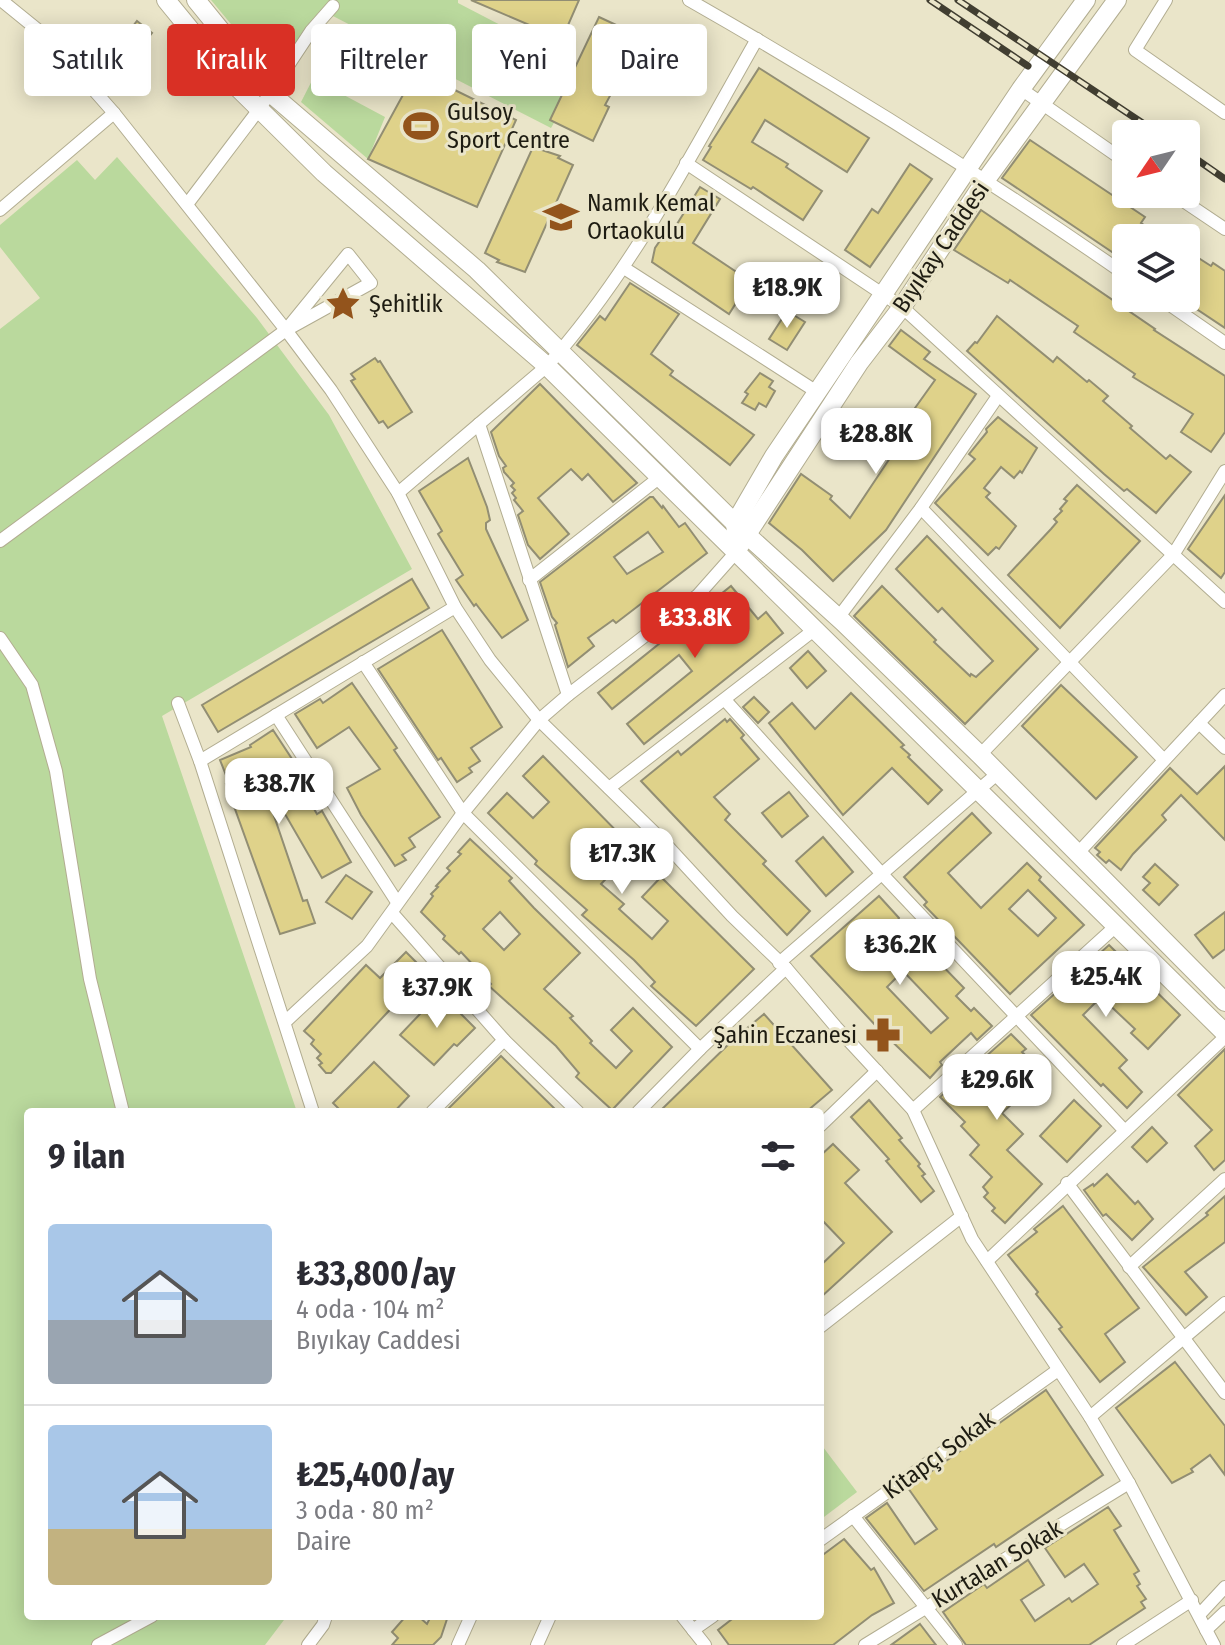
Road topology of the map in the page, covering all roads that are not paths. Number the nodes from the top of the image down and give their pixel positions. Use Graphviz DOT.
graph roads {
  1 [pos="1,0"];
  2 [pos="166,0"];
  3 [pos="196,0"];
  4 [pos="689,0"];
  5 [pos="1086,0"];
  6 [pos="1117,0"];
  7 [pos="1166,0"];
  8 [pos="333,6"];
  9 [pos="216,24"];
  10 [pos="757,39"];
  11 [pos="295,55"];
  12 [pos="1021,89"];
  13 [pos="268,96"];
  14 [pos="277,96"];
  15 [pos="1041,104"];
  16 [pos="260,108"];
  17 [pos="114,113"];
  18 [pos="1225,113"];
  19 [pos="1112,152"];
  20 [pos="686,163"];
  21 [pos="967,170"];
  22 [pos="985,181"];
  23 [pos="188,203"];
  24 [pos="1194,208"];
  25 [pos="0,210"];
  26 [pos="1225,229"];
  27 [pos="1112,266"];
  28 [pos="624,268"];
  29 [pos="882,296"];
  30 [pos="902,307"];
  31 [pos="1180,312"];
  32 [pos="286,330"];
  33 [pos="1225,343"];
  34 [pos="560,352"];
  35 [pos="547,366"];
  36 [pos="817,392"];
  37 [pos="998,396"];
  38 [pos="479,424"];
  39 [pos="1225,471"];
  40 [pos="660,477"];
  41 [pos="398,493"];
  42 [pos="921,508"];
  43 [pos="739,536"];
  44 [pos="0,541"];
  45 [pos="1173,555"];
  46 [pos="529,580"];
  47 [pos="1225,602"];
  48 [pos="455,607"];
  49 [pos="838,618"];
  50 [pos="814,630"];
  51 [pos="0,638"];
  52 [pos="363,662"];
  53 [pos="1068,663"];
  54 [pos="568,695"];
  55 [pos="1225,695"];
  56 [pos="725,700"];
  57 [pos="178,703"];
  58 [pos="276,715"];
  59 [pos="539,720"];
  60 [pos="1199,723"];
  61 [pos="1225,748"];
  62 [pos="980,755"];
  63 [pos="1164,760"];
  64 [pos="200,761"];
  65 [pos="997,774"];
  66 [pos="609,788"];
  67 [pos="980,791"];
  68 [pos="463,813"];
  69 [pos="1078,853"];
  70 [pos="881,873"];
  71 [pos="395,908"];
  72 [pos="1116,926"];
  73 [pos="783,965"];
  74 [pos="1223,995"];
  75 [pos="1017,1015"];
  76 [pos="285,1022"];
  77 [pos="1225,1035"];
  78 [pos="504,1040"];
  79 [pos="700,1049"];
  80 [pos="877,1071"];
  81 [pos="122,1108"];
  82 [pos="312,1108"];
  83 [pos="436,1108"];
  84 [pos="574,1108"];
  85 [pos="642,1108"];
  86 [pos="913,1110"];
  87 [pos="824,1122"];
  88 [pos="1125,1131"];
  89 [pos="1225,1179"];
  90 [pos="1067,1183"];
  91 [pos="962,1216"];
  92 [pos="987,1261"];
  93 [pos="1129,1267"];
  94 [pos="1225,1303"];
  95 [pos="824,1324"];
  96 [pos="1184,1338"];
  97 [pos="1058,1370"];
  98 [pos="1225,1393"];
  99 [pos="1090,1417"];
  100 [pos="1129,1483"];
  101 [pos="853,1516"];
  102 [pos="824,1537"];
  103 [pos="1225,1587"];
  104 [pos="1192,1600"];
  105 [pos="926,1607"];
  106 [pos="1225,1612"];
  107 [pos="1199,1615"];
  108 [pos="145,1620"];
  109 [pos="325,1620"];
  110 [pos="469,1620"];
  111 [pos="548,1620"];
  112 [pos="685,1620"];
  113 [pos="707,1620"];
  114 [pos="693,1630"];
  115 [pos="1206,1630"];
  116 [pos="98,1645"];
  117 [pos="308,1645"];
  118 [pos="458,1645"];
  119 [pos="537,1645"];
  120 [pos="705,1645"];
  121 [pos="865,1645"];
  122 [pos="956,1645"];
  123 [pos="1123,1645"];
  124 [pos="1214,1645"];
  1 -- 17 [label="street"];
  2 -- 16 [label="street"];
  3 -- 9 [label="street"];
  4 -- 10 [label="street"];
  5 -- 12 [label="street, Bıyıkay Caddesi"];
  6 -- 15 [label="street, Bıyıkay Caddesi"];
  7 -- 18 [label="street"];
  8 -- 11 [label="street"];
  10 -- 20 [label="street"];
  10 -- 21 [label="street"];
  12 -- 15 [label="street"];
  12 -- 21 [label="street, Bıyıkay Caddesi"];
  13 -- 16 [label="street"];
  14 -- 34 [label="street"];
  15 -- 19 [label="street"];
  15 -- 22 [label="street, Bıyıkay Caddesi"];
  16 -- 23 [label="street"];
  16 -- 35 [label="street"];
  17 -- 23 [label="street"];
  17 -- 25 [label="street"];
  20 -- 28 [label="street"];
  20 -- 29 [label="street"];
  21 -- 22 [label="street"];
  21 -- 29 [label="street, Bıyıkay Caddesi"];
  22 -- 27 [label="street"];
  22 -- 30 [label="street, Bıyıkay Caddesi"];
  23 -- 32 [label="street"];
  24 -- 26 [label="street"];
  28 -- 34 [label="street"];
  28 -- 36 [label="street"];
  29 -- 30 [label="street"];
  29 -- 36 [label="street, Bıyıkay Caddesi"];
  30 -- 37 [label="street"];
  30 -- 43 [label="street, Bıyıkay Caddesi"];
  31 -- 33 [label="street"];
  32 -- 32 [label="street"];
  32 -- 41 [label="street"];
  32 -- 44 [label="street"];
  34 -- 35 [label="street"];
  34 -- 43 [label="street"];
  35 -- 38 [label="street"];
  35 -- 40 [label="street"];
  36 -- 43 [label="street, Bıyıkay Caddesi"];
  37 -- 42 [label="street"];
  37 -- 45 [label="street"];
  38 -- 41 [label="street"];
  38 -- 46 [label="street"];
  39 -- 45 [label="street"];
  40 -- 43 [label="street"];
  40 -- 46 [label="street"];
  41 -- 48 [label="street"];
  42 -- 49 [label="street"];
  42 -- 53 [label="street"];
  43 -- 49 [label="street"];
  43 -- 50 [label="street"];
  43 -- 54 [label="street"];
  45 -- 47 [label="street"];
  45 -- 53 [label="street"];
  46 -- 54 [label="street"];
  48 -- 52 [label="street"];
  48 -- 59 [label="street"];
  49 -- 62 [label="street"];
  50 -- 56 [label="street"];
  50 -- 67 [label="street"];
  51 -- 81 [label="street"];
  52 -- 58 [label="street"];
  52 -- 68 [label="street"];
  53 -- 62 [label="street"];
  53 -- 63 [label="street"];
  54 -- 59 [label="street"];
  55 -- 60 [label="street"];
  56 -- 66 [label="street"];
  56 -- 70 [label="street"];
  57 -- 64 [label="street"];
  58 -- 64 [label="street"];
  58 -- 71 [label="street"];
  59 -- 66 [label="street"];
  59 -- 68 [label="street"];
  60 -- 61 [label="street"];
  60 -- 63 [label="street"];
  62 -- 65 [label="street"];
  63 -- 69 [label="street"];
  64 -- 76 [label="street"];
  65 -- 67 [label="street"];
  65 -- 69 [label="street"];
  66 -- 73 [label="street"];
  67 -- 70 [label="street"];
  67 -- 72 [label="street"];
  68 -- 71 [label="street"];
  68 -- 79 [label="street"];
  69 -- 74 [label="street"];
  70 -- 73 [label="street"];
  70 -- 75 [label="street"];
  71 -- 76 [label="street"];
  71 -- 78 [label="street"];
  72 -- 75 [label="street"];
  72 -- 77 [label="street"];
  73 -- 79 [label="street"];
  73 -- 80 [label="street"];
  75 -- 86 [label="street"];
  75 -- 88 [label="street"];
  76 -- 82 [label="street"];
  77 -- 88 [label="street"];
  78 -- 83 [label="street"];
  78 -- 84 [label="street"];
  79 -- 85 [label="street"];
  80 -- 86 [label="street"];
  80 -- 87 [label="street"];
  86 -- 91 [label="street"];
  88 -- 90 [label="street"];
  89 -- 93 [label="street"];
  90 -- 92 [label="street"];
  90 -- 93 [label="street"];
  91 -- 92 [label="street"];
  91 -- 95 [label="street"];
  92 -- 97 [label="street"];
  93 -- 96 [label="street"];
  94 -- 96 [label="street"];
  96 -- 98 [label="street"];
  96 -- 99 [label="street"];
  97 -- 99 [label="street"];
  97 -- 101 [label="street, Kitapçı Sokak"];
  99 -- 100 [label="street"];
  100 -- 104 [label="street"];
  100 -- 105 [label="street, Kurtalan Sokak"];
  101 -- 102 [label="street, Kitapçı Sokak"];
  101 -- 105 [label="street"];
  103 -- 107 [label="street"];
  104 -- 107 [label="street"];
  104 -- 123 [label="street"];
  105 -- 121 [label="street, Kurtalan Sokak"];
  105 -- 122 [label="street"];
  106 -- 115 [label="street"];
  107 -- 115 [label="street"];
  108 -- 116 [label="street"];
  109 -- 117 [label="street"];
  110 -- 118 [label="street"];
  111 -- 119 [label="street"];
  112 -- 114 [label="street"];
  113 -- 114 [label="street"];
  114 -- 120 [label="street"];
  115 -- 124 [label="street"];
}
